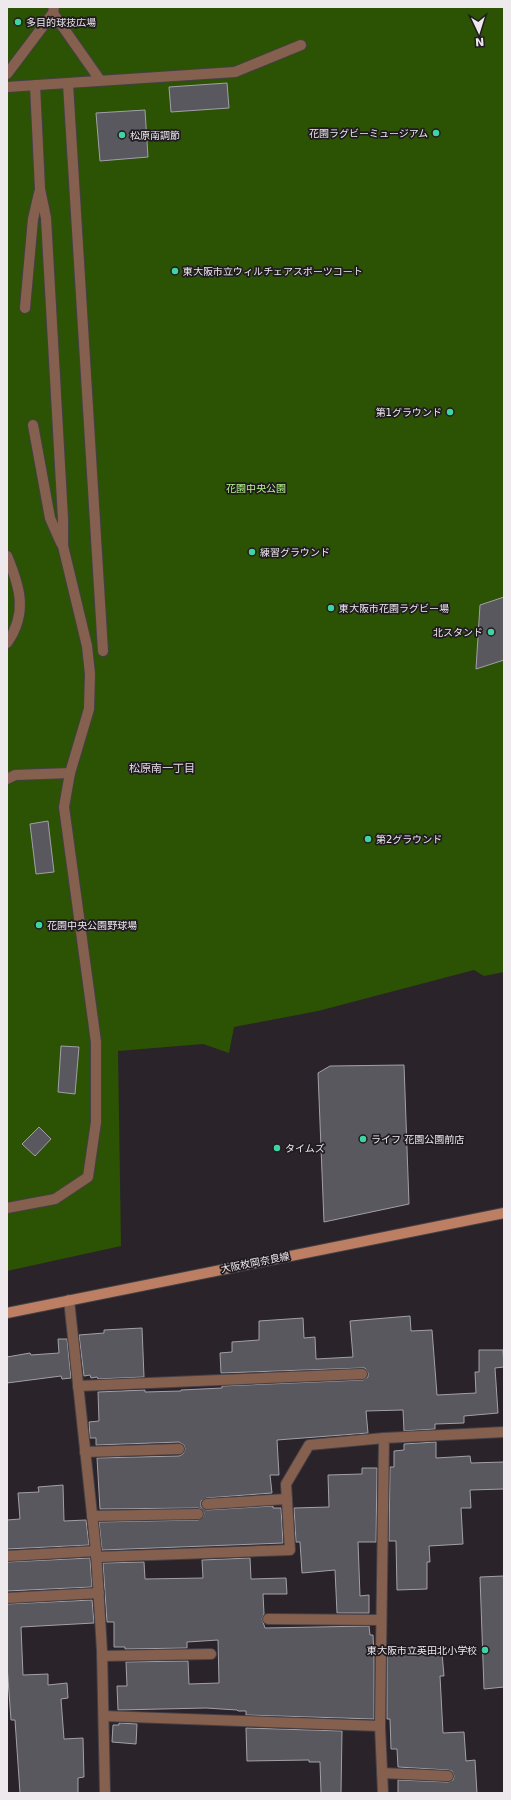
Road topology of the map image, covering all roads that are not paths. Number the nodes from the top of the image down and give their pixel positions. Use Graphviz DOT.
graph roads {
  1 [pos="54,10"];
  2 [pos="301,45"];
  3 [pos="7,74"];
  4 [pos="100,80"];
  5 [pos="68,84"];
  6 [pos="35,85"];
  7 [pos="7,87"];
  8 [pos="40,189"];
  9 [pos="25,308"];
  10 [pos="33,425"];
  11 [pos="62,546"];
  12 [pos="7,556"];
  13 [pos="7,643"];
  14 [pos="103,651"];
  15 [pos="70,773"];
  16 [pos="7,779"];
  17 [pos="7,1208"];
  18 [pos="504,1213"];
  19 [pos="69,1300"];
  20 [pos="7,1313"];
  21 [pos="362,1374"];
  22 [pos="78,1386"];
  23 [pos="504,1432"];
  24 [pos="384,1438"];
  25 [pos="179,1449"];
  26 [pos="86,1452"];
  27 [pos="287,1499"];
  28 [pos="207,1504"];
  29 [pos="198,1514"];
  30 [pos="92,1516"];
  31 [pos="96,1554"];
  32 [pos="7,1556"];
  33 [pos="99,1593"];
  34 [pos="7,1598"];
  35 [pos="268,1619"];
  36 [pos="381,1620"];
  37 [pos="211,1654"];
  38 [pos="102,1656"];
  39 [pos="104,1716"];
  40 [pos="380,1726"];
  41 [pos="382,1773"];
  42 [pos="448,1776"];
  43 [pos="105,1793"];
  44 [pos="383,1793"];
  1 -- 3 [label="street"];
  1 -- 4 [label="street"];
  2 -- 4 [label="street"];
  4 -- 5 [label="street"];
  5 -- 6 [label="street"];
  5 -- 14 [label="street"];
  6 -- 7 [label="street"];
  6 -- 8 [label="street"];
  8 -- 9 [label="street"];
  8 -- 11 [label="street"];
  10 -- 11 [label="street"];
  11 -- 15 [label="street"];
  12 -- 13 [label="street"];
  15 -- 16 [label="street"];
  15 -- 17 [label="street"];
  18 -- 19 [label="main road, 大阪枚岡奈良線"];
  19 -- 20 [label="main road, 大阪枚岡奈良線"];
  19 -- 22 [label="street"];
  21 -- 22 [label="street"];
  22 -- 26 [label="street"];
  23 -- 24 [label="street"];
  24 -- 27 [label="street"];
  24 -- 36 [label="street"];
  25 -- 26 [label="street"];
  26 -- 30 [label="street"];
  27 -- 28 [label="street"];
  27 -- 31 [label="street"];
  29 -- 30 [label="street"];
  30 -- 31 [label="street"];
  31 -- 32 [label="street"];
  31 -- 33 [label="street"];
  33 -- 34 [label="street"];
  33 -- 38 [label="street"];
  35 -- 36 [label="street"];
  36 -- 40 [label="street"];
  37 -- 38 [label="street"];
  38 -- 39 [label="street"];
  39 -- 40 [label="street"];
  39 -- 43 [label="street"];
  40 -- 41 [label="street"];
  41 -- 42 [label="street"];
  41 -- 44 [label="street"];
}
